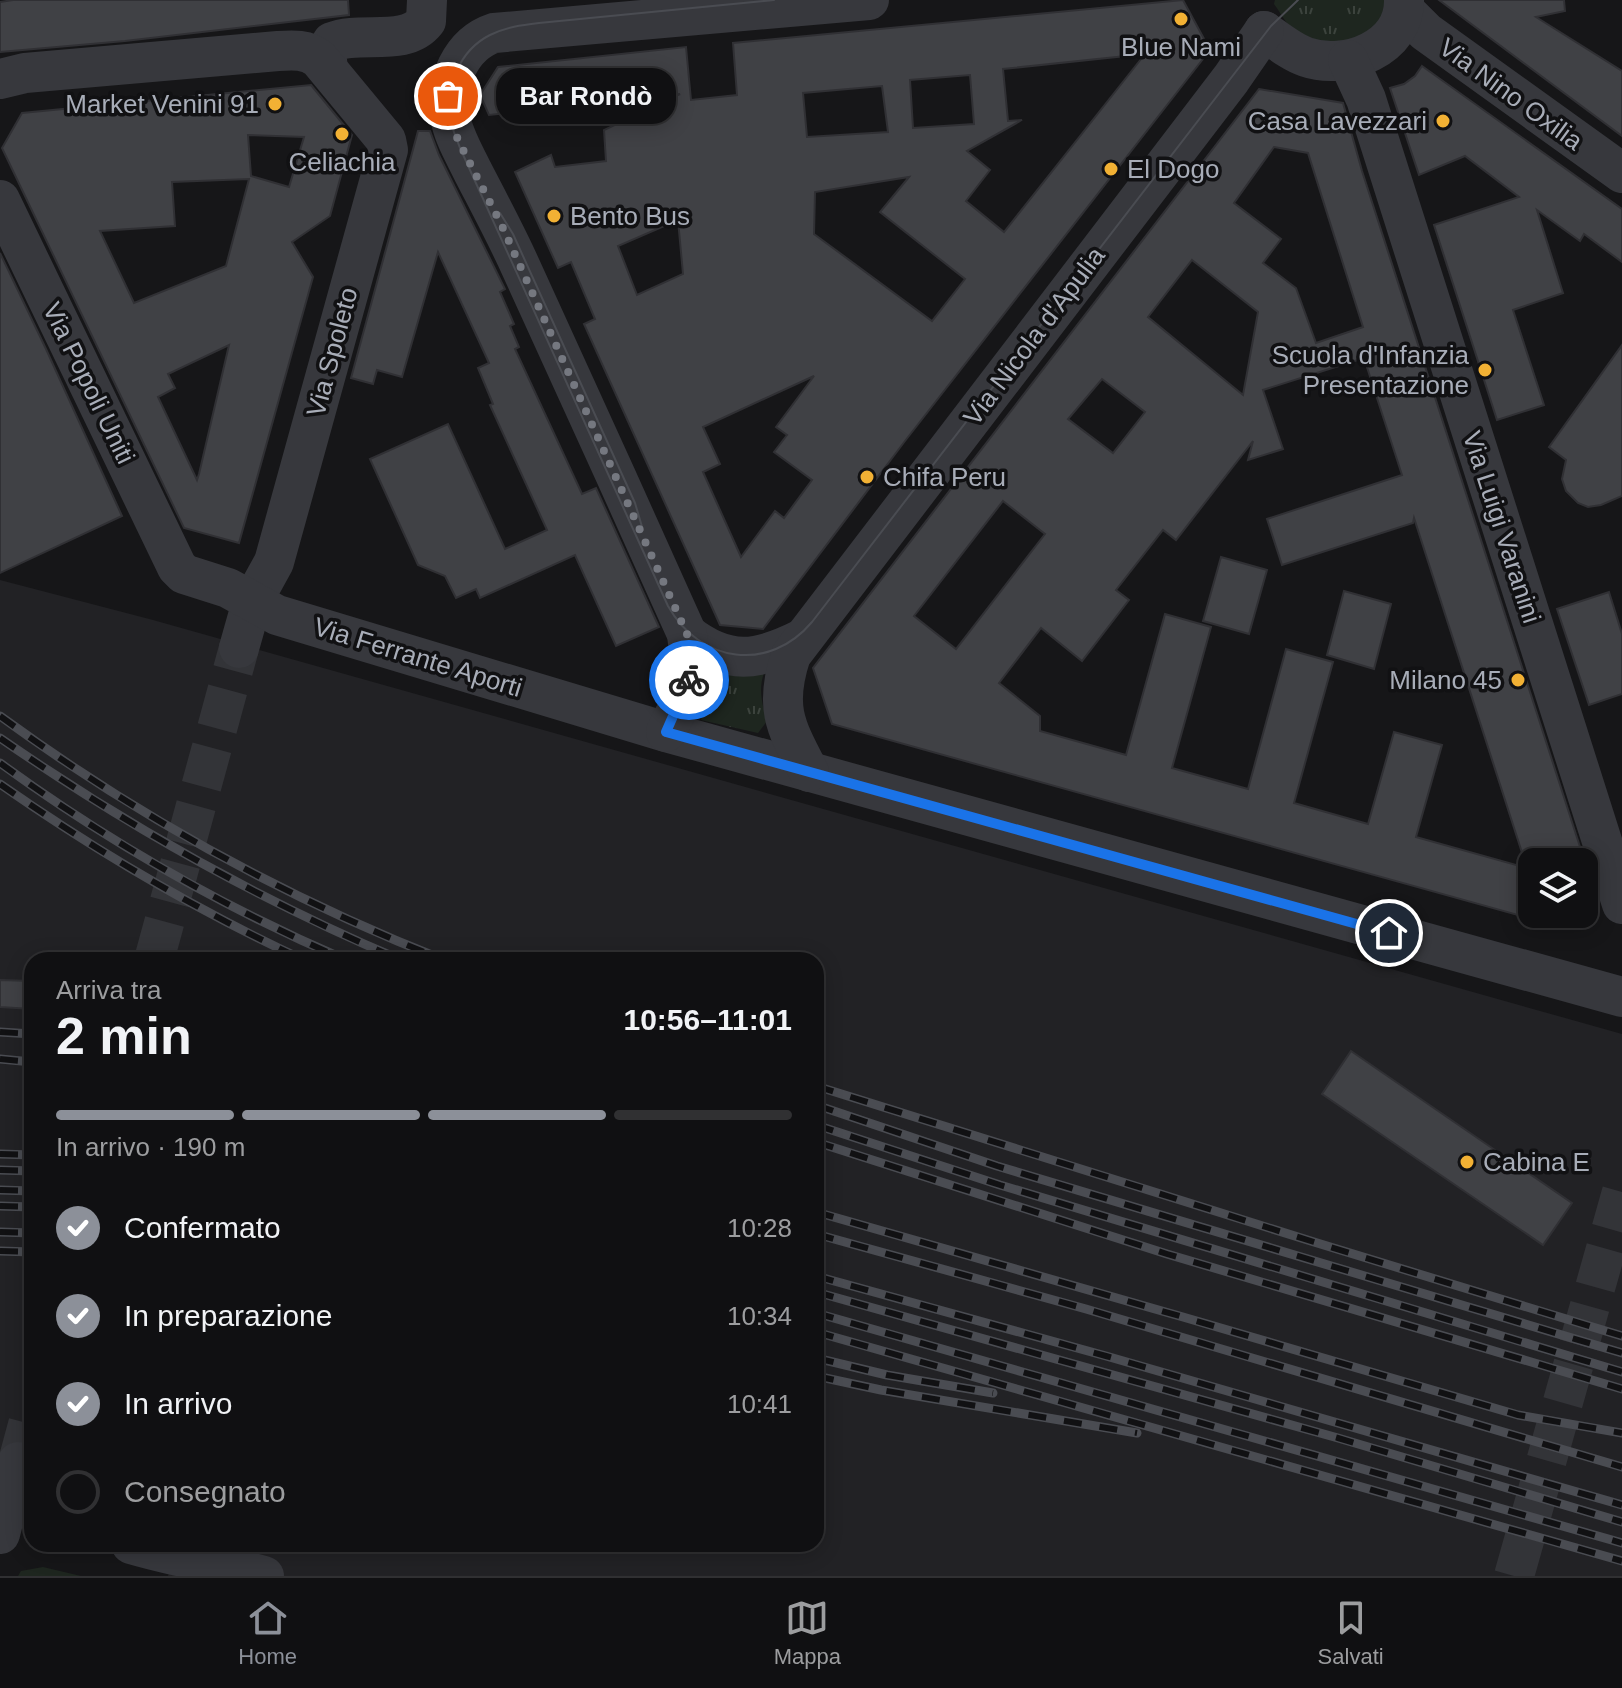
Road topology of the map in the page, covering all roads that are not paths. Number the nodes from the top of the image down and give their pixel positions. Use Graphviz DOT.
graph roads {
  1 [pos="869,0"];
  2 [pos="1404,5"];
  3 [pos="422,15"];
  4 [pos="1265,16"];
  5 [pos="1348,60"];
  6 [pos="328,69"];
  7 [pos="0,79"];
  8 [pos="1622,173"];
  9 [pos="0,200"];
  10 [pos="177,567"];
  11 [pos="252,602"];
  12 [pos="687,634"];
  13 [pos="802,639"];
  14 [pos="239,648"];
  15 [pos="666,732"];
  16 [pos="809,772"];
  17 [pos="1622,904"];
  18 [pos="1622,997"];
  19 [pos="18,1462"];
  20 [pos="8,1513"];
  21 [pos="144,1552"];
  22 [pos="166,1566"];
  23 [pos="264,1576"];
  1 -- 12 [label="street"];
  2 -- 5 [label="street"];
  2 -- 8 [label="street, Via Nino Oxilia"];
  3 -- 6 [label="street"];
  4 -- 5 [label="street"];
  4 -- 13 [label="street, Via Nicola d'Apulia"];
  5 -- 17 [label="street, Via Luigi Varanini"];
  6 -- 7 [label="street"];
  6 -- 11 [label="street, Via Spoleto"];
  9 -- 10 [label="street, Via Popoli Uniti"];
  10 -- 11 [label="street, Via Ferrante Aporti"];
  11 -- 14 [label="street, Via Spoleto"];
  11 -- 15 [label="street, Via Ferrante Aporti"];
  12 -- 13 [label="street"];
  12 -- 15 [label="street"];
  13 -- 16 [label="street"];
  15 -- 16 [label="street, Via Ferrante Aporti"];
  16 -- 18 [label="street, Via Ferrante Aporti"];
  19 -- 20 [label="street"];
  21 -- 22 [label="street"];
  22 -- 23 [label="street"];
}
